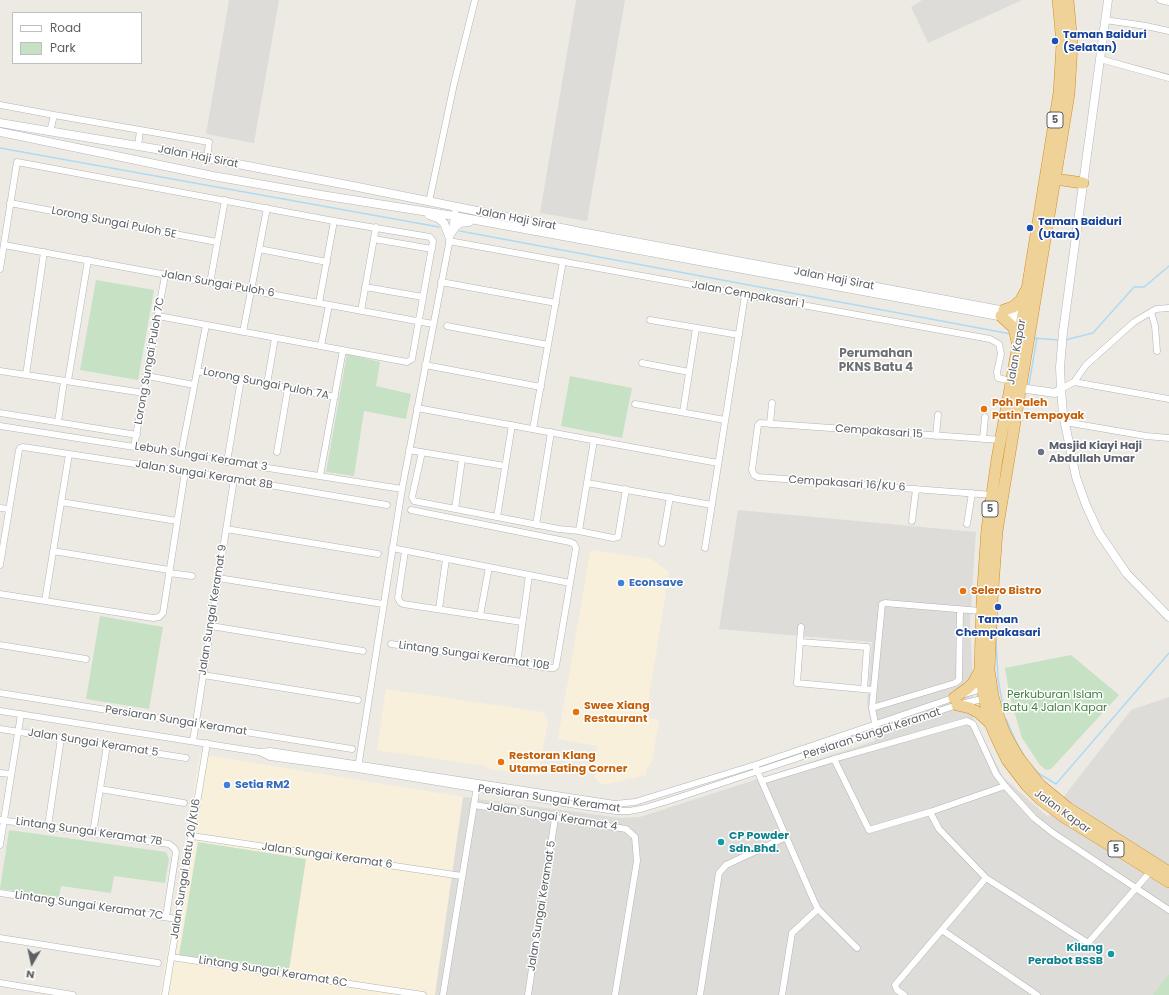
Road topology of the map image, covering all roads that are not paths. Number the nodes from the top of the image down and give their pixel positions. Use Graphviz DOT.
graph roads {
  1 [pos="475,0"];
  2 [pos="1058,0"];
  3 [pos="1068,0"];
  4 [pos="1108,0"];
  5 [pos="1160,0"];
  6 [pos="1169,2"];
  7 [pos="1105,20"];
  8 [pos="1169,31"];
  9 [pos="1100,59"];
  10 [pos="1169,78"];
  11 [pos="0,105"];
  12 [pos="54,115"];
  13 [pos="0,123"];
  14 [pos="140,130"];
  15 [pos="0,132"];
  16 [pos="50,132"];
  17 [pos="138,146"];
  18 [pos="180,154"];
  19 [pos="207,159"];
  20 [pos="189,171"];
  21 [pos="285,174"];
  22 [pos="1059,180"];
  23 [pos="1079,182"];
  24 [pos="284,188"];
  25 [pos="225,200"];
  26 [pos="429,202"];
  27 [pos="10,203"];
  28 [pos="395,206"];
  29 [pos="456,207"];
  30 [pos="266,208"];
  31 [pos="454,216"];
  32 [pos="334,221"];
  33 [pos="376,227"];
  34 [pos="517,228"];
  35 [pos="374,239"];
  36 [pos="449,239"];
  37 [pos="1040,240"];
  38 [pos="217,242"];
  39 [pos="4,245"];
  40 [pos="258,249"];
  41 [pos="432,249"];
  42 [pos="44,252"];
  43 [pos="88,260"];
  44 [pos="563,261"];
  45 [pos="327,262"];
  46 [pos="0,269"];
  47 [pos="165,275"];
  48 [pos="441,282"];
  49 [pos="210,283"];
  50 [pos="1028,284"];
  51 [pos="365,287"];
  52 [pos="250,290"];
  53 [pos="745,295"];
  54 [pos="423,297"];
  55 [pos="319,303"];
  56 [pos="556,303"];
  57 [pos="329,305"];
  58 [pos="1169,308"];
  59 [pos="361,311"];
  60 [pos="1151,312"];
  61 [pos="1003,313"];
  62 [pos="158,316"];
  63 [pos="650,320"];
  64 [pos="419,321"];
  65 [pos="433,324"];
  66 [pos="206,325"];
  67 [pos="447,326"];
  68 [pos="696,328"];
  69 [pos="1023,330"];
  70 [pos="243,332"];
  71 [pos="739,335"];
  72 [pos="275,338"];
  73 [pos="548,345"];
  74 [pos="321,346"];
  75 [pos="343,350"];
  76 [pos="1157,351"];
  77 [pos="642,363"];
  78 [pos="425,365"];
  79 [pos="0,371"];
  80 [pos="197,371"];
  81 [pos="689,372"];
  82 [pos="26,375"];
  83 [pos="147,376"];
  84 [pos="241,379"];
  85 [pos="66,381"];
  86 [pos="1074,382"];
  87 [pos="267,384"];
  88 [pos="194,385"];
  89 [pos="1016,385"];
  90 [pos="541,387"];
  91 [pos="288,388"];
  92 [pos="1061,389"];
  93 [pos="144,393"];
  94 [pos="335,397"];
  95 [pos="1169,399"];
  96 [pos="772,403"];
  97 [pos="635,404"];
  98 [pos="417,408"];
  99 [pos="683,412"];
  100 [pos="0,413"];
  101 [pos="938,415"];
  102 [pos="985,417"];
  103 [pos="725,420"];
  104 [pos="58,422"];
  105 [pos="1065,422"];
  106 [pos="770,424"];
  107 [pos="512,425"];
  108 [pos="758,425"];
  109 [pos="0,426"];
  110 [pos="533,429"];
  111 [pos="551,432"];
  112 [pos="136,435"];
  113 [pos="936,436"];
  114 [pos="1169,438"];
  115 [pos="983,439"];
  116 [pos="594,440"];
  117 [pos="1001,440"];
  118 [pos="134,447"];
  119 [pos="409,450"];
  120 [pos="277,452"];
  121 [pos="422,452"];
  122 [pos="69,454"];
  123 [pos="181,454"];
  124 [pos="462,459"];
  125 [pos="227,462"];
  126 [pos="718,463"];
  127 [pos="505,466"];
  128 [pos="185,472"];
  129 [pos="320,476"];
  130 [pos="234,479"];
  131 [pos="587,483"];
  132 [pos="402,489"];
  133 [pos="626,489"];
  134 [pos="916,489"];
  135 [pos="972,493"];
  136 [pos="992,495"];
  137 [pos="670,498"];
  138 [pos="61,502"];
  139 [pos="387,505"];
  140 [pos="712,505"];
  141 [pos="0,508"];
  142 [pos="9,509"];
  143 [pos="455,509"];
  144 [pos="411,510"];
  145 [pos="497,517"];
  146 [pos="177,520"];
  147 [pos="912,521"];
  148 [pos="967,524"];
  149 [pos="536,525"];
  150 [pos="226,528"];
  151 [pos="579,531"];
  152 [pos="662,543"];
  153 [pos="392,548"];
  154 [pos="705,548"];
  155 [pos="53,551"];
  156 [pos="405,551"];
  157 [pos="378,554"];
  158 [pos="446,559"];
  159 [pos="0,565"];
  160 [pos="489,567"];
  161 [pos="169,571"];
  162 [pos="529,575"];
  163 [pos="192,576"];
  164 [pos="218,578"];
  165 [pos="570,583"];
  166 [pos="0,594"];
  167 [pos="44,601"];
  168 [pos="383,604"];
  169 [pos="439,609"];
  170 [pos="960,610"];
  171 [pos="981,612"];
  172 [pos="480,616"];
  173 [pos="1169,617"];
  174 [pos="522,622"];
  175 [pos="211,626"];
  176 [pos="801,627"];
  177 [pos="800,642"];
  178 [pos="391,644"];
  179 [pos="0,645"];
  180 [pos="363,651"];
  181 [pos="86,658"];
  182 [pos="517,663"];
  183 [pos="980,670"];
  184 [pos="203,675"];
  185 [pos="864,689"];
  186 [pos="873,690"];
  187 [pos="988,692"];
  188 [pos="0,693"];
  189 [pos="358,700"];
  190 [pos="956,702"];
  191 [pos="872,708"];
  192 [pos="0,711"];
  193 [pos="21,714"];
  194 [pos="990,723"];
  195 [pos="196,724"];
  196 [pos="874,725"];
  197 [pos="0,729"];
  198 [pos="18,732"];
  199 [pos="877,732"];
  200 [pos="61,738"];
  201 [pos="193,741"];
  202 [pos="207,743"];
  203 [pos="106,745"];
  204 [pos="352,749"];
  205 [pos="186,758"];
  206 [pos="834,759"];
  207 [pos="754,765"];
  208 [pos="358,767"];
  209 [pos="757,771"];
  210 [pos="0,773"];
  211 [pos="11,774"];
  212 [pos="762,781"];
  213 [pos="477,786"];
  214 [pos="1004,786"];
  215 [pos="100,789"];
  216 [pos="184,803"];
  217 [pos="474,805"];
  218 [pos="930,812"];
  219 [pos="555,818"];
  220 [pos="2,820"];
  221 [pos="48,826"];
  222 [pos="93,833"];
  223 [pos="192,836"];
  224 [pos="786,837"];
  225 [pos="0,845"];
  226 [pos="1151,871"];
  227 [pos="1169,872"];
  228 [pos="462,876"];
  229 [pos="986,878"];
  230 [pos="1169,882"];
  231 [pos="1136,888"];
  232 [pos="0,893"];
  233 [pos="818,909"];
  234 [pos="1169,910"];
  235 [pos="166,918"];
  236 [pos="177,919"];
  237 [pos="942,930"];
  238 [pos="0,938"];
  239 [pos="857,948"];
  240 [pos="172,957"];
  241 [pos="158,963"];
  242 [pos="0,983"];
  243 [pos="73,995"];
  244 [pos="165,995"];
  245 [pos="423,995"];
  246 [pos="443,995"];
  247 [pos="528,995"];
  248 [pos="615,995"];
  249 [pos="700,995"];
  250 [pos="782,995"];
  251 [pos="904,995"];
  252 [pos="1037,995"];
  1 -- 26 [label="street"];
  2 -- 37 [label="highway, Jalan Kapar / 5"];
  3 -- 22 [label="highway, Jalan Kapar / 5"];
  4 -- 7 [label="main road"];
  5 -- 6 [label="street"];
  7 -- 8 [label="street"];
  7 -- 9 [label="main road"];
  9 -- 10 [label="street"];
  9 -- 23 [label="main road"];
  11 -- 12 [label="street"];
  12 -- 14 [label="street"];
  12 -- 16 [label="street"];
  13 -- 16 [label="main road, Jalan Haji Sirat"];
  14 -- 17 [label="street"];
  14 -- 19 [label="street"];
  15 -- 20 [label="main road, Jalan Haji Sirat"];
  16 -- 17 [label="main road, Jalan Haji Sirat"];
  17 -- 18 [label="main road, Jalan Haji Sirat"];
  18 -- 19 [label="main road, Jalan Haji Sirat"];
  18 -- 20 [label="main road"];
  19 -- 21 [label="main road, Jalan Haji Sirat"];
  20 -- 24 [label="main road, Jalan Haji Sirat"];
  21 -- 24 [label="main road"];
  21 -- 26 [label="main road, Jalan Haji Sirat"];
  22 -- 23 [label="highway"];
  22 -- 37 [label="highway, Jalan Kapar / 5"];
  23 -- 92 [label="main road"];
  24 -- 28 [label="main road, Jalan Haji Sirat"];
  25 -- 27 [label="street"];
  25 -- 30 [label="street"];
  25 -- 38 [label="street"];
  26 -- 29 [label="main road, Jalan Haji Sirat"];
  27 -- 38 [label="street, Lorong Sungai Puloh 5E"];
  27 -- 39 [label="street"];
  28 -- 31 [label="main road, Jalan Haji Sirat"];
  28 -- 36 [label="main road"];
  29 -- 31 [label="street"];
  29 -- 61 [label="main road, Jalan Haji Sirat"];
  30 -- 32 [label="street"];
  30 -- 40 [label="street"];
  31 -- 34 [label="main road, Jalan Haji Sirat"];
  31 -- 36 [label="street"];
  32 -- 33 [label="street"];
  32 -- 45 [label="street"];
  33 -- 35 [label="street"];
  33 -- 41 [label="street"];
  34 -- 36 [label="main road"];
  34 -- 61 [label="main road, Jalan Haji Sirat"];
  35 -- 41 [label="street"];
  35 -- 51 [label="street"];
  36 -- 44 [label="street, Jalan Cempakasari 1"];
  36 -- 48 [label="street"];
  37 -- 50 [label="highway, Jalan Kapar / 5"];
  37 -- 69 [label="highway, Jalan Kapar / 5"];
  38 -- 49 [label="street"];
  39 -- 42 [label="street, Jalan Sungai Puloh 6"];
  39 -- 46 [label="street"];
  40 -- 45 [label="street"];
  40 -- 52 [label="street"];
  41 -- 54 [label="street"];
  42 -- 43 [label="street, Jalan Sungai Puloh 6"];
  42 -- 82 [label="street"];
  43 -- 47 [label="street, Jalan Sungai Puloh 6"];
  43 -- 85 [label="street"];
  44 -- 53 [label="street, Jalan Cempakasari 1"];
  44 -- 56 [label="street"];
  45 -- 55 [label="street"];
  47 -- 49 [label="street, Jalan Sungai Puloh 6"];
  47 -- 62 [label="street, Lorong Sungai Puloh 7C"];
  48 -- 56 [label="street"];
  48 -- 65 [label="street"];
  49 -- 52 [label="street, Jalan Sungai Puloh 6"];
  50 -- 61 [label="highway"];
  50 -- 69 [label="highway, Jalan Kapar / 5"];
  51 -- 54 [label="street"];
  51 -- 59 [label="street"];
  52 -- 55 [label="street, Jalan Sungai Puloh 6"];
  52 -- 70 [label="street"];
  53 -- 71 [label="street"];
  53 -- 89 [label="street, Jalan Cempakasari 1"];
  54 -- 64 [label="street"];
  55 -- 57 [label="street, Jalan Sungai Puloh 6"];
  56 -- 73 [label="street"];
  57 -- 59 [label="street, Jalan Sungai Puloh 6"];
  57 -- 74 [label="street"];
  58 -- 60 [label="street"];
  59 -- 64 [label="street, Jalan Sungai Puloh 6"];
  60 -- 76 [label="street"];
  60 -- 86 [label="street"];
  61 -- 69 [label="highway"];
  61 -- 69 [label="main road, Jalan Haji Sirat"];
  62 -- 66 [label="street"];
  62 -- 83 [label="street, Lorong Sungai Puloh 7C"];
  63 -- 68 [label="street"];
  64 -- 65 [label="street, Jalan Sungai Puloh 6"];
  64 -- 75 [label="street"];
  65 -- 78 [label="street"];
  66 -- 70 [label="street"];
  66 -- 80 [label="street"];
  67 -- 73 [label="street"];
  68 -- 71 [label="street"];
  68 -- 81 [label="street"];
  69 -- 89 [label="highway, Jalan Kapar / 5"];
  70 -- 72 [label="street"];
  71 -- 103 [label="street"];
  72 -- 74 [label="street"];
  72 -- 87 [label="street"];
  73 -- 90 [label="street"];
  74 -- 75 [label="street"];
  75 -- 94 [label="street"];
  77 -- 81 [label="street"];
  78 -- 90 [label="street"];
  78 -- 98 [label="street"];
  79 -- 82 [label="street"];
  80 -- 84 [label="street, Lorong Sungai Puloh 7A"];
  80 -- 88 [label="street"];
  81 -- 99 [label="street"];
  82 -- 85 [label="street"];
  83 -- 88 [label="street"];
  83 -- 93 [label="street, Lorong Sungai Puloh 7C"];
  84 -- 87 [label="street, Lorong Sungai Puloh 7A"];
  84 -- 125 [label="street"];
  85 -- 93 [label="street"];
  85 -- 104 [label="street"];
  86 -- 92 [label="street"];
  86 -- 95 [label="street"];
  87 -- 91 [label="street, Lorong Sungai Puloh 7A"];
  88 -- 123 [label="street"];
  89 -- 92 [label="main road"];
  89 -- 117 [label="highway, Jalan Kapar / 5"];
  89 -- 187 [label="highway, Jalan Kapar / 5"];
  90 -- 110 [label="street"];
  91 -- 94 [label="street, Lorong Sungai Puloh 7A"];
  91 -- 120 [label="street"];
  92 -- 105 [label="main road"];
  93 -- 112 [label="street, Lorong Sungai Puloh 7C"];
  94 -- 129 [label="street"];
  96 -- 106 [label="street"];
  97 -- 99 [label="street"];
  98 -- 107 [label="street"];
  98 -- 119 [label="street"];
  99 -- 103 [label="street"];
  100 -- 104 [label="street"];
  101 -- 113 [label="street"];
  102 -- 115 [label="street"];
  103 -- 126 [label="street"];
  104 -- 112 [label="street"];
  105 -- 114 [label="street"];
  105 -- 173 [label="main road"];
  106 -- 108 [label="street, Cempakasari 15"];
  106 -- 113 [label="street, Cempakasari 15"];
  107 -- 110 [label="street"];
  107 -- 127 [label="street"];
  108 -- 134 [label="street, Cempakasari 16/KU 6"];
  109 -- 118 [label="street, Lebuh Sungai Keramat 3"];
  110 -- 111 [label="street"];
  111 -- 116 [label="street"];
  111 -- 149 [label="street"];
  112 -- 118 [label="street, Lorong Sungai Puloh 7C"];
  113 -- 115 [label="street, Cempakasari 15"];
  115 -- 117 [label="street, Cempakasari 15"];
  116 -- 126 [label="street"];
  116 -- 131 [label="street"];
  117 -- 136 [label="highway, Jalan Kapar / 5"];
  118 -- 123 [label="street, Lebuh Sungai Keramat 3"];
  119 -- 121 [label="street"];
  119 -- 132 [label="street"];
  121 -- 124 [label="street"];
  121 -- 143 [label="street"];
  122 -- 128 [label="street, Jalan Sungai Keramat 8B"];
  122 -- 138 [label="street"];
  122 -- 142 [label="street, Jalan Sungai Keramat 8B"];
  123 -- 125 [label="street, Lebuh Sungai Keramat 3"];
  124 -- 127 [label="street"];
  124 -- 143 [label="street"];
  125 -- 129 [label="street, Lebuh Sungai Keramat 3"];
  126 -- 140 [label="street"];
  127 -- 145 [label="street"];
  128 -- 130 [label="street, Jalan Sungai Keramat 8B"];
  128 -- 146 [label="street"];
  129 -- 132 [label="street, Lebuh Sungai Keramat 3"];
  130 -- 139 [label="street, Jalan Sungai Keramat 8B"];
  130 -- 150 [label="street, Jalan Sungai Keramat 9"];
  131 -- 133 [label="street"];
  131 -- 151 [label="street"];
  132 -- 153 [label="street"];
  133 -- 137 [label="street"];
  133 -- 151 [label="street"];
  134 -- 135 [label="street, Cempakasari 16/KU 6"];
  134 -- 147 [label="street"];
  135 -- 136 [label="street, Cempakasari 16/KU 6"];
  135 -- 148 [label="street"];
  136 -- 171 [label="highway, Jalan Kapar / 5"];
  137 -- 140 [label="street"];
  137 -- 152 [label="street"];
  138 -- 146 [label="street"];
  138 -- 155 [label="street"];
  140 -- 154 [label="street"];
  141 -- 142 [label="street"];
  142 -- 159 [label="street"];
  143 -- 145 [label="street"];
  144 -- 165 [label="street"];
  145 -- 149 [label="street"];
  146 -- 161 [label="street"];
  149 -- 151 [label="street"];
  150 -- 157 [label="street"];
  150 -- 164 [label="street, Jalan Sungai Keramat 9"];
  153 -- 156 [label="street"];
  153 -- 168 [label="street"];
  155 -- 161 [label="street"];
  155 -- 167 [label="street"];
  156 -- 158 [label="street"];
  156 -- 169 [label="street"];
  158 -- 160 [label="street"];
  158 -- 169 [label="street"];
  160 -- 162 [label="street"];
  160 -- 172 [label="street"];
  161 -- 163 [label="street"];
  161 -- 167 [label="street"];
  162 -- 165 [label="street"];
  162 -- 174 [label="street"];
  164 -- 168 [label="street"];
  164 -- 175 [label="street, Jalan Sungai Keramat 9"];
  165 -- 182 [label="street, Lintang Sungai Keramat 10B"];
  166 -- 167 [label="street"];
  168 -- 208 [label="street"];
  169 -- 172 [label="street"];
  170 -- 171 [label="street"];
  170 -- 186 [label="street"];
  170 -- 191 [label="street"];
  171 -- 183 [label="highway, Jalan Kapar / 5"];
  172 -- 174 [label="street"];
  174 -- 182 [label="street"];
  175 -- 180 [label="street"];
  175 -- 184 [label="street, Jalan Sungai Keramat 9"];
  176 -- 177 [label="street"];
  177 -- 185 [label="street"];
  177 -- 185 [label="street"];
  178 -- 182 [label="street, Lintang Sungai Keramat 10B"];
  179 -- 181 [label="street"];
  183 -- 187 [label="highway, Jalan Kapar / 5"];
  183 -- 190 [label="highway"];
  184 -- 189 [label="street"];
  184 -- 195 [label="street, Jalan Sungai Keramat 9"];
  185 -- 186 [label="street"];
  186 -- 191 [label="street"];
  187 -- 190 [label="street, Persiaran Sungai Keramat"];
  187 -- 190 [label="street, Persiaran Sungai Keramat"];
  187 -- 194 [label="highway, Jalan Kapar / 5"];
  187 -- 227 [label="highway, Jalan Kapar / 5"];
  188 -- 195 [label="street, Persiaran Sungai Keramat"];
  190 -- 194 [label="highway"];
  190 -- 196 [label="street, Persiaran Sungai Keramat"];
  190 -- 199 [label="street, Persiaran Sungai Keramat"];
  191 -- 196 [label="street"];
  192 -- 193 [label="street, Persiaran Sungai Keramat"];
  193 -- 198 [label="street"];
  193 -- 201 [label="street, Persiaran Sungai Keramat"];
  194 -- 226 [label="highway, Jalan Kapar / 5"];
  195 -- 201 [label="street, Jalan Sungai Keramat 9"];
  195 -- 204 [label="street, Persiaran Sungai Keramat"];
  196 -- 199 [label="street"];
  196 -- 207 [label="street, Persiaran Sungai Keramat"];
  197 -- 198 [label="street, Jalan Sungai Keramat 5"];
  198 -- 200 [label="street, Jalan Sungai Keramat 5"];
  198 -- 211 [label="street"];
  199 -- 209 [label="street, Persiaran Sungai Keramat"];
  200 -- 203 [label="street, Jalan Sungai Keramat 5"];
  200 -- 221 [label="street"];
  201 -- 202 [label="street, Persiaran Sungai Keramat"];
  202 -- 208 [label="street, Persiaran Sungai Keramat"];
  202 -- 223 [label="street, Jalan Sungai Batu 20/KU6"];
  203 -- 205 [label="street, Jalan Sungai Keramat 5"];
  203 -- 215 [label="street"];
  206 -- 212 [label="street"];
  206 -- 214 [label="street"];
  206 -- 218 [label="street"];
  207 -- 209 [label="street"];
  207 -- 213 [label="street, Persiaran Sungai Keramat"];
  208 -- 213 [label="street, Persiaran Sungai Keramat"];
  209 -- 212 [label="street"];
  209 -- 213 [label="street, Persiaran Sungai Keramat"];
  210 -- 211 [label="street"];
  211 -- 220 [label="street"];
  212 -- 224 [label="street"];
  213 -- 217 [label="street"];
  214 -- 218 [label="street"];
  214 -- 231 [label="street"];
  215 -- 216 [label="street"];
  215 -- 222 [label="street"];
  217 -- 219 [label="street, Jalan Sungai Keramat 4"];
  217 -- 228 [label="street"];
  218 -- 229 [label="street"];
  219 -- 247 [label="street, Jalan Sungai Keramat 5"];
  219 -- 248 [label="street, Jalan Sungai Keramat 4"];
  220 -- 221 [label="street, Lintang Sungai Keramat 7B"];
  220 -- 225 [label="street"];
  221 -- 222 [label="street, Lintang Sungai Keramat 7B"];
  222 -- 235 [label="street, Lintang Sungai Keramat 7B"];
  223 -- 228 [label="street, Jalan Sungai Keramat 6"];
  223 -- 236 [label="street, Jalan Sungai Batu 20/KU6"];
  224 -- 233 [label="street"];
  224 -- 249 [label="street"];
  226 -- 230 [label="highway, Jalan Kapar / 5"];
  226 -- 231 [label="street"];
  228 -- 246 [label="street"];
  229 -- 231 [label="street"];
  229 -- 237 [label="street"];
  231 -- 234 [label="street"];
  232 -- 235 [label="street, Lintang Sungai Keramat 7C"];
  233 -- 239 [label="street"];
  233 -- 250 [label="street"];
  235 -- 236 [label="street, Lintang Sungai Keramat 7C"];
  236 -- 240 [label="street, Jalan Sungai Batu 20/KU6"];
  237 -- 251 [label="street"];
  237 -- 252 [label="street"];
  238 -- 241 [label="street"];
  240 -- 244 [label="street, Jalan Sungai Batu 20/KU6"];
  240 -- 245 [label="street, Lintang Sungai Keramat 6C"];
  242 -- 243 [label="street"];
}
